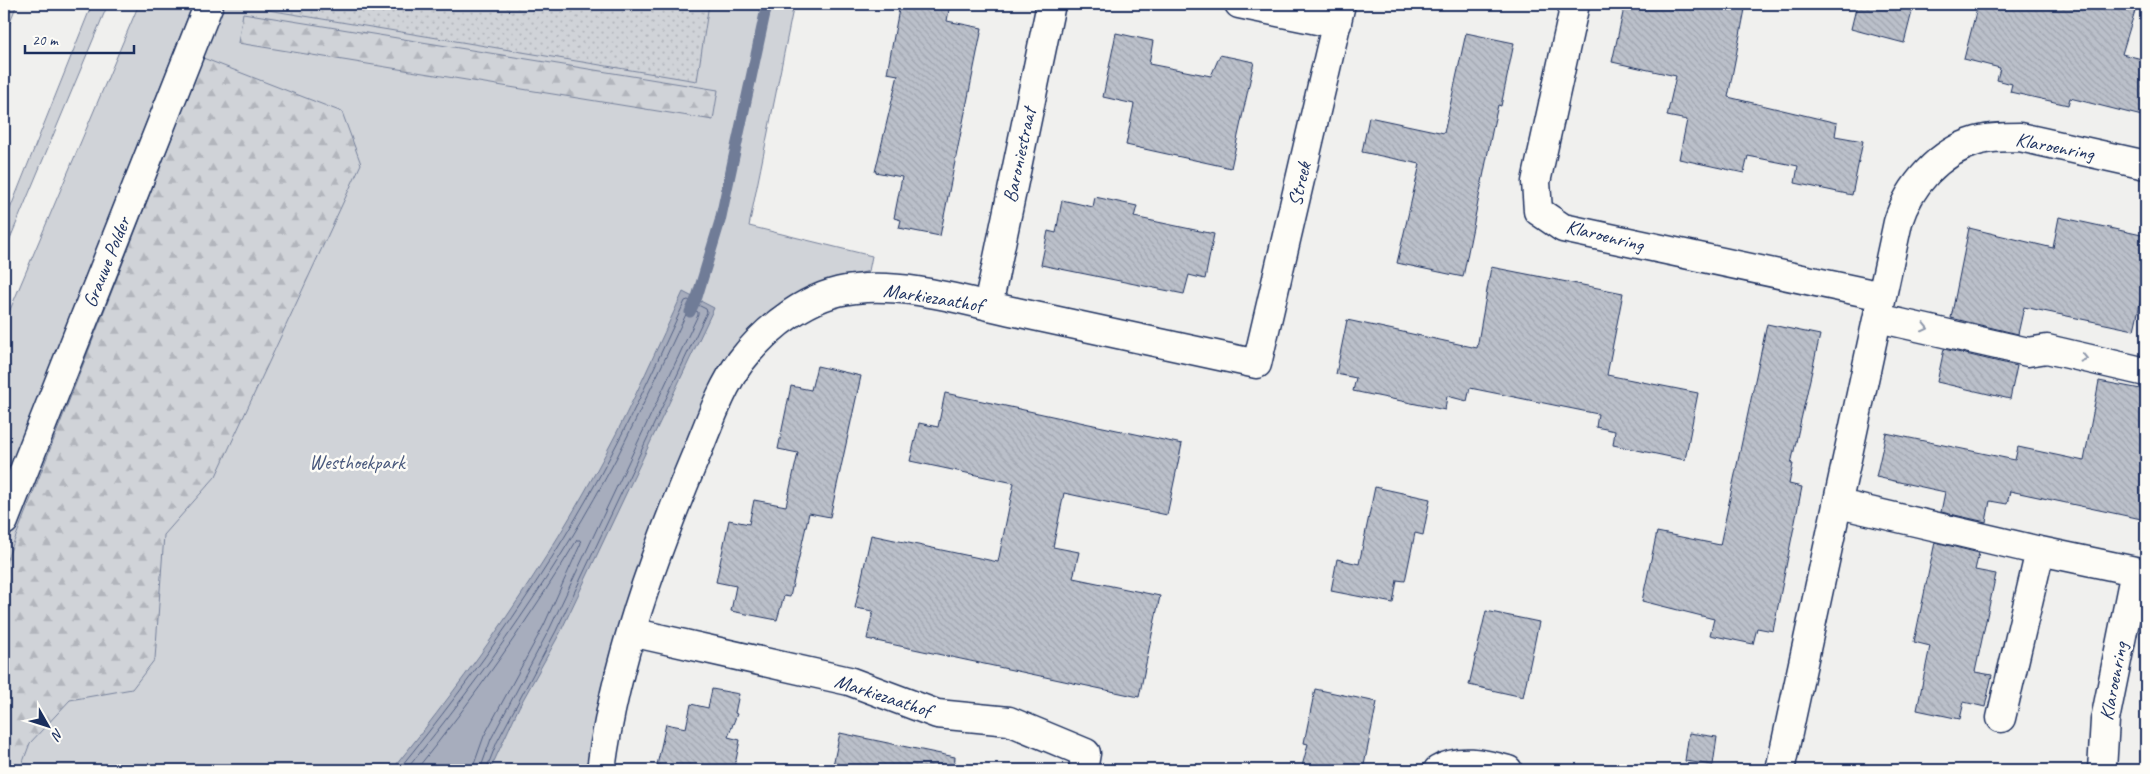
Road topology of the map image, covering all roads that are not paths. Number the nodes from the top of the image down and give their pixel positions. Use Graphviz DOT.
graph roads {
  1 [pos="209,4"];
  2 [pos="1051,4"];
  3 [pos="1239,4"];
  4 [pos="1575,4"];
  5 [pos="1339,14"];
  6 [pos="2146,165"];
  7 [pos="988,306"];
  8 [pos="1880,307"];
  9 [pos="1257,364"];
  10 [pos="2146,372"];
  11 [pos="1839,504"];
  12 [pos="4,521"];
  13 [pos="2040,551"];
  14 [pos="631,632"];
  15 [pos="2002,718"];
  16 [pos="601,770"];
  17 [pos="1083,770"];
  18 [pos="1438,770"];
  19 [pos="1508,770"];
  20 [pos="1780,770"];
  21 [pos="2102,770"];
  1 -- 12 [label="street, Grauwe Polder"];
  2 -- 7 [label="street, Baroniestraat"];
  3 -- 5 [label="street"];
  4 -- 8 [label="street, Klaroenring"];
  5 -- 9 [label="street, Streek"];
  6 -- 8 [label="street, Klaroenring"];
  7 -- 9 [label="street, Markiezaathof"];
  7 -- 14 [label="street, Markiezaathof"];
  8 -- 10 [label="street, Klaroenring, one-way"];
  8 -- 11 [label="street, Klaroenring"];
  11 -- 13 [label="street, Klaroenring"];
  11 -- 20 [label="street, Klaroenring"];
  13 -- 15 [label="street"];
  13 -- 21 [label="street, Klaroenring"];
  14 -- 16 [label="street, Markiezaathof"];
  14 -- 17 [label="street, Markiezaathof"];
  18 -- 19 [label="street"];
}
